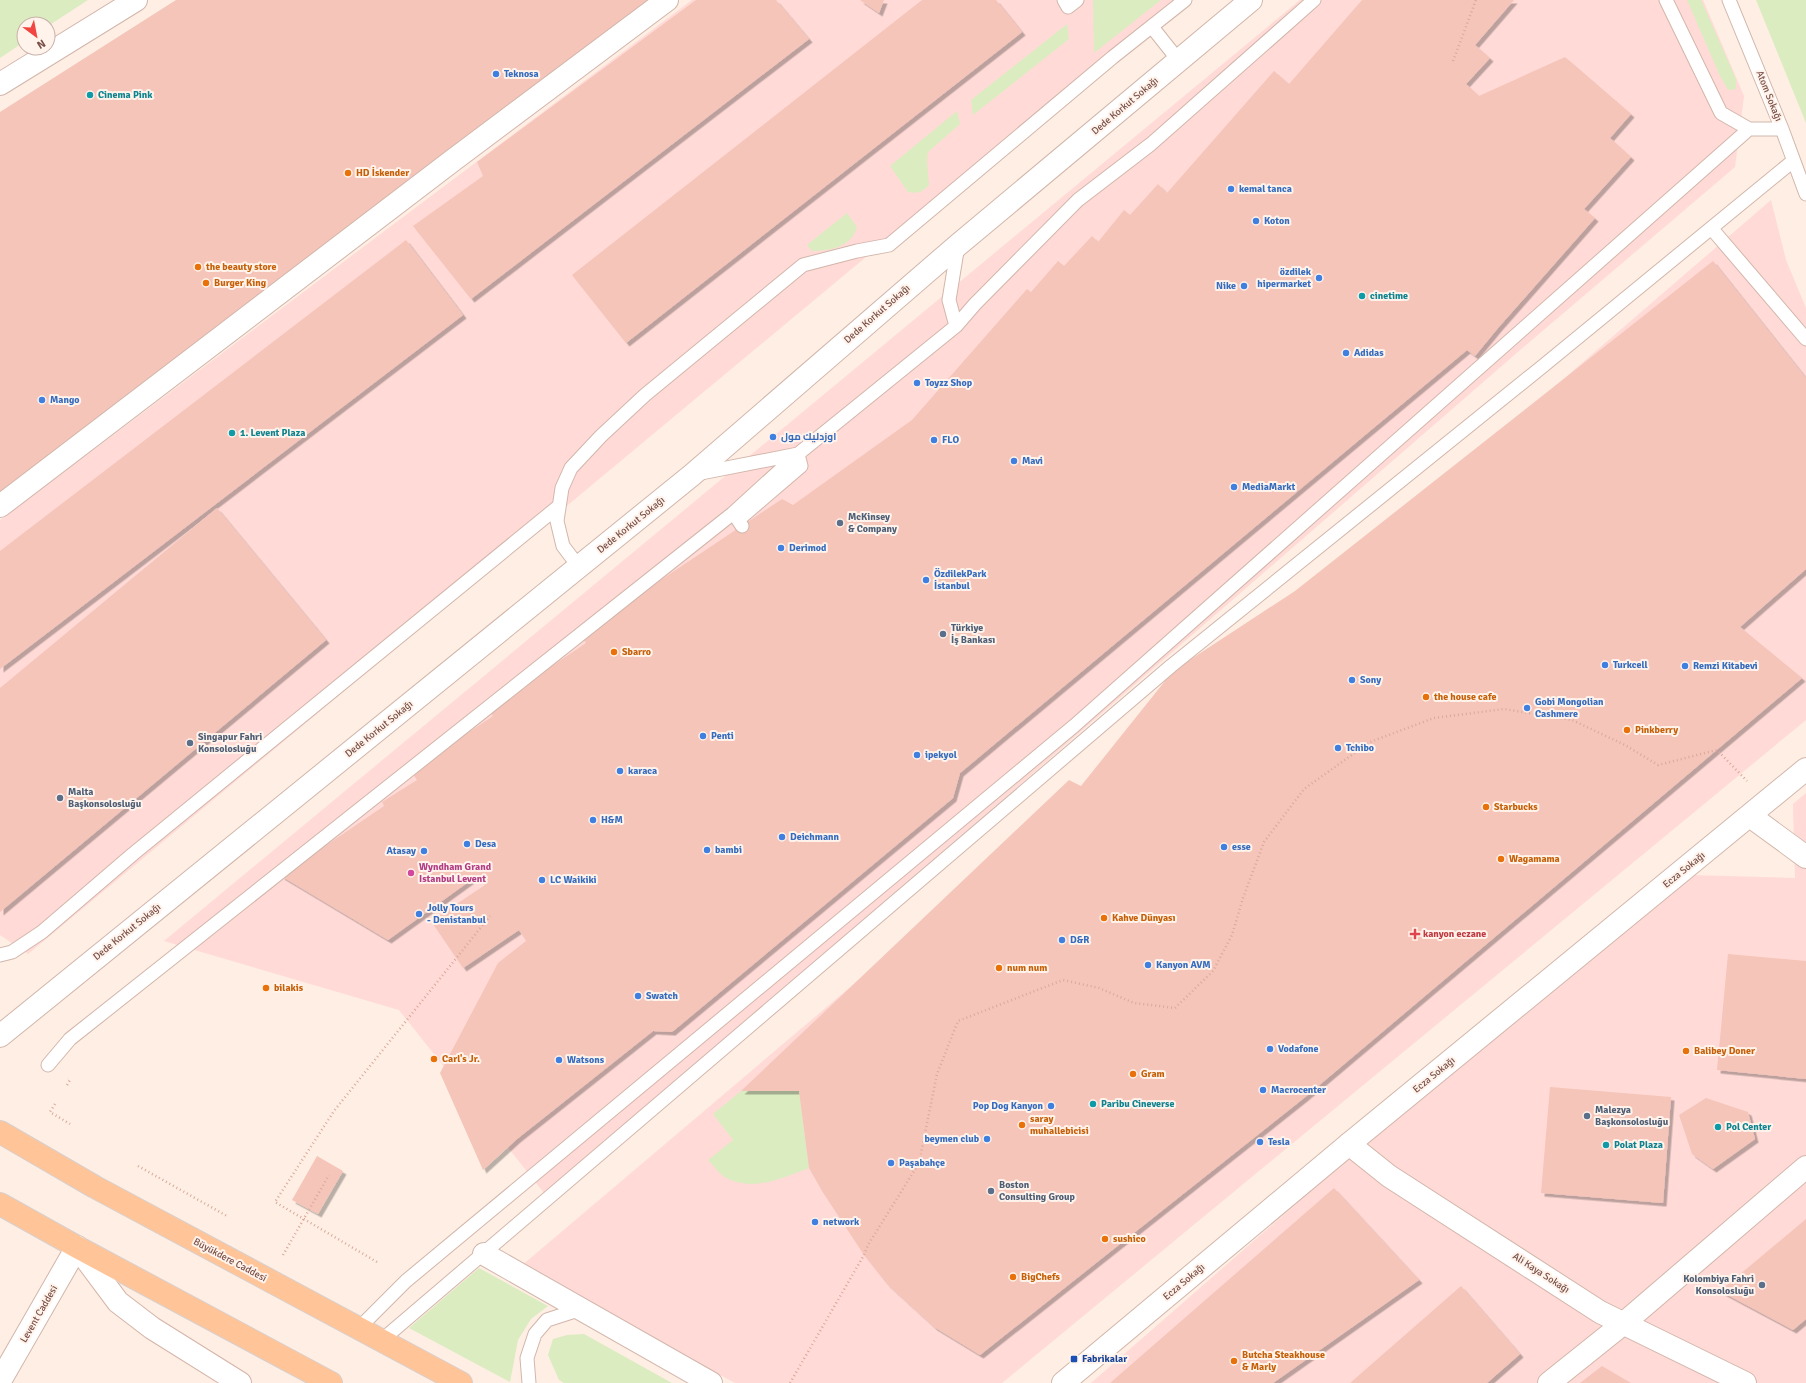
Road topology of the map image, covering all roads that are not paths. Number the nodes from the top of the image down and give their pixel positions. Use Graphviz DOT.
graph roads {
  1 [pos="136,0"];
  2 [pos="667,0"];
  3 [pos="1064,0"];
  4 [pos="1077,0"];
  5 [pos="1185,0"];
  6 [pos="1250,0"];
  7 [pos="1314,0"];
  8 [pos="1666,0"];
  9 [pos="1729,0"];
  10 [pos="1152,27"];
  11 [pos="1179,61"];
  12 [pos="0,84"];
  13 [pos="1749,129"];
  14 [pos="1782,129"];
  15 [pos="1793,161"];
  16 [pos="1806,194"];
  17 [pos="1712,228"];
  18 [pos="958,245"];
  19 [pos="956,326"];
  20 [pos="1806,339"];
  21 [pos="798,454"];
  22 [pos="692,475"];
  23 [pos="0,506"];
  24 [pos="560,506"];
  25 [pos="742,526"];
  26 [pos="579,567"];
  27 [pos="1806,769"];
  28 [pos="1750,816"];
  29 [pos="1806,857"];
  30 [pos="0,955"];
  31 [pos="0,1036"];
  32 [pos="48,1065"];
  33 [pos="0,1132"];
  34 [pos="1349,1144"];
  35 [pos="1806,1168"];
  36 [pos="0,1204"];
  37 [pos="77,1247"];
  38 [pos="484,1254"];
  39 [pos="581,1309"];
  40 [pos="1624,1323"];
  41 [pos="359,1328"];
  42 [pos="382,1340"];
  43 [pos="0,1381"];
  44 [pos="240,1383"];
  45 [pos="331,1383"];
  46 [pos="461,1383"];
  47 [pos="529,1383"];
  48 [pos="711,1383"];
  49 [pos="1063,1383"];
  50 [pos="1549,1383"];
  51 [pos="1746,1383"];
  1 -- 12 [label="street"];
  2 -- 23 [label="street"];
  3 -- 4 [label="lane"];
  5 -- 10 [label="lane"];
  6 -- 11 [label="street, Dede Korkut Sokağı"];
  7 -- 19 [label="lane"];
  8 -- 13 [label="lane"];
  9 -- 14 [label="lane, Atom Sokağı"];
  10 -- 11 [label="lane"];
  10 -- 24 [label="lane"];
  11 -- 18 [label="street, Dede Korkut Sokağı"];
  13 -- 14 [label="lane"];
  13 -- 41 [label="lane"];
  14 -- 15 [label="lane, Atom Sokağı"];
  15 -- 16 [label="lane, Atom Sokağı"];
  15 -- 17 [label="lane"];
  17 -- 20 [label="lane"];
  17 -- 38 [label="lane"];
  18 -- 19 [label="lane"];
  18 -- 22 [label="street, Dede Korkut Sokağı"];
  19 -- 21 [label="lane"];
  21 -- 22 [label="lane"];
  21 -- 25 [label="lane"];
  21 -- 32 [label="lane"];
  22 -- 26 [label="street, Dede Korkut Sokağı"];
  24 -- 26 [label="lane"];
  24 -- 30 [label="lane"];
  26 -- 31 [label="street, Dede Korkut Sokağı"];
  27 -- 28 [label="street, Ecza Sokağı"];
  28 -- 29 [label="street"];
  28 -- 34 [label="street, Ecza Sokağı"];
  33 -- 41 [label="main road, Büyükdere Caddesi"];
  34 -- 40 [label="street, Ali Kaya Sokağı"];
  34 -- 49 [label="street, Ecza Sokağı"];
  35 -- 40 [label="street"];
  36 -- 37 [label="main road"];
  37 -- 43 [label="street, Levent Caddesi"];
  37 -- 44 [label="street"];
  37 -- 45 [label="main road"];
  38 -- 39 [label="street"];
  38 -- 42 [label="lane"];
  39 -- 47 [label="lane"];
  39 -- 48 [label="street"];
  40 -- 50 [label="street"];
  40 -- 51 [label="street, Ali Kaya Sokağı"];
  41 -- 42 [label="main road, Büyükdere Caddesi"];
  42 -- 46 [label="main road, Büyükdere Caddesi"];
}
